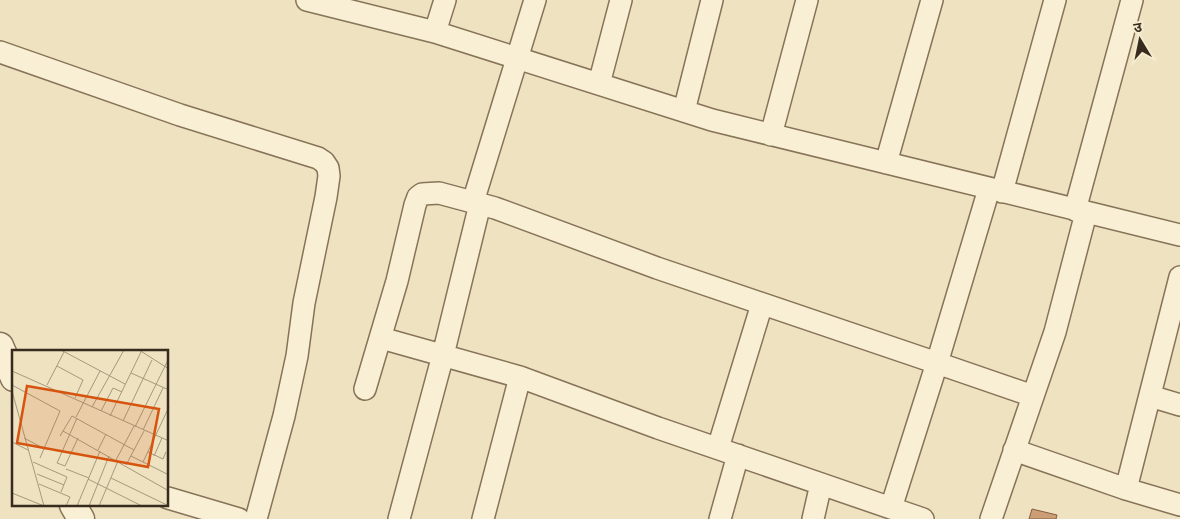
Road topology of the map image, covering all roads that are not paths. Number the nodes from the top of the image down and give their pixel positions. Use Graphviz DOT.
graph roads {
  1 [pos="307,0"];
  2 [pos="446,0"];
  3 [pos="535,0"];
  4 [pos="621,0"];
  5 [pos="712,0"];
  6 [pos="807,0"];
  7 [pos="932,0"];
  8 [pos="1055,0"];
  9 [pos="1132,0"];
  10 [pos="436,32"];
  11 [pos="0,52"];
  12 [pos="517,58"];
  13 [pos="599,84"];
  14 [pos="684,111"];
  15 [pos="771,135"];
  16 [pos="886,163"];
  17 [pos="995,190"];
  18 [pos="476,203"];
  19 [pos="1080,211"];
  20 [pos="1180,235"];
  21 [pos="1180,277"];
  22 [pos="762,304"];
  23 [pos="381,338"];
  24 [pos="0,346"];
  25 [pos="443,355"];
  26 [pos="937,363"];
  27 [pos="12,373"];
  28 [pos="520,377"];
  29 [pos="365,389"];
  30 [pos="1032,396"];
  31 [pos="1150,396"];
  32 [pos="1180,405"];
  33 [pos="718,448"];
  34 [pos="1014,450"];
  35 [pos="738,455"];
  36 [pos="821,484"];
  37 [pos="1126,489"];
  38 [pos="169,498"];
  39 [pos="1180,505"];
  40 [pos="74,506"];
  41 [pos="906,515"];
  42 [pos="81,519"];
  43 [pos="239,519"];
  44 [pos="256,519"];
  45 [pos="400,519"];
  46 [pos="483,519"];
  47 [pos="720,519"];
  48 [pos="813,519"];
  49 [pos="991,519"];
  1 -- 10 [label="street"];
  2 -- 10 [label="street"];
  3 -- 12 [label="street"];
  4 -- 13 [label="street"];
  5 -- 14 [label="street"];
  6 -- 15 [label="street"];
  7 -- 16 [label="street"];
  8 -- 17 [label="street"];
  9 -- 19 [label="street"];
  10 -- 12 [label="street"];
  11 -- 44 [label="street"];
  12 -- 13 [label="street"];
  12 -- 18 [label="street"];
  13 -- 14 [label="street"];
  14 -- 15 [label="street"];
  15 -- 16 [label="street"];
  16 -- 17 [label="street"];
  17 -- 19 [label="street"];
  17 -- 26 [label="street"];
  18 -- 22 [label="street"];
  18 -- 23 [label="street"];
  18 -- 25 [label="street"];
  19 -- 20 [label="street"];
  19 -- 30 [label="street"];
  21 -- 31 [label="street"];
  22 -- 26 [label="street"];
  22 -- 33 [label="street"];
  23 -- 25 [label="street"];
  23 -- 29 [label="street"];
  24 -- 27 [label="street"];
  25 -- 28 [label="street"];
  25 -- 45 [label="street"];
  26 -- 30 [label="street"];
  26 -- 41 [label="street"];
  28 -- 33 [label="street"];
  28 -- 46 [label="street"];
  30 -- 34 [label="street"];
  31 -- 32 [label="street"];
  31 -- 37 [label="street"];
  33 -- 35 [label="street"];
  34 -- 37 [label="street"];
  34 -- 49 [label="street"];
  35 -- 36 [label="street"];
  35 -- 47 [label="street"];
  36 -- 41 [label="street"];
  36 -- 48 [label="street"];
  37 -- 39 [label="street"];
  38 -- 43 [label="street"];
  40 -- 42 [label="street"];
}
